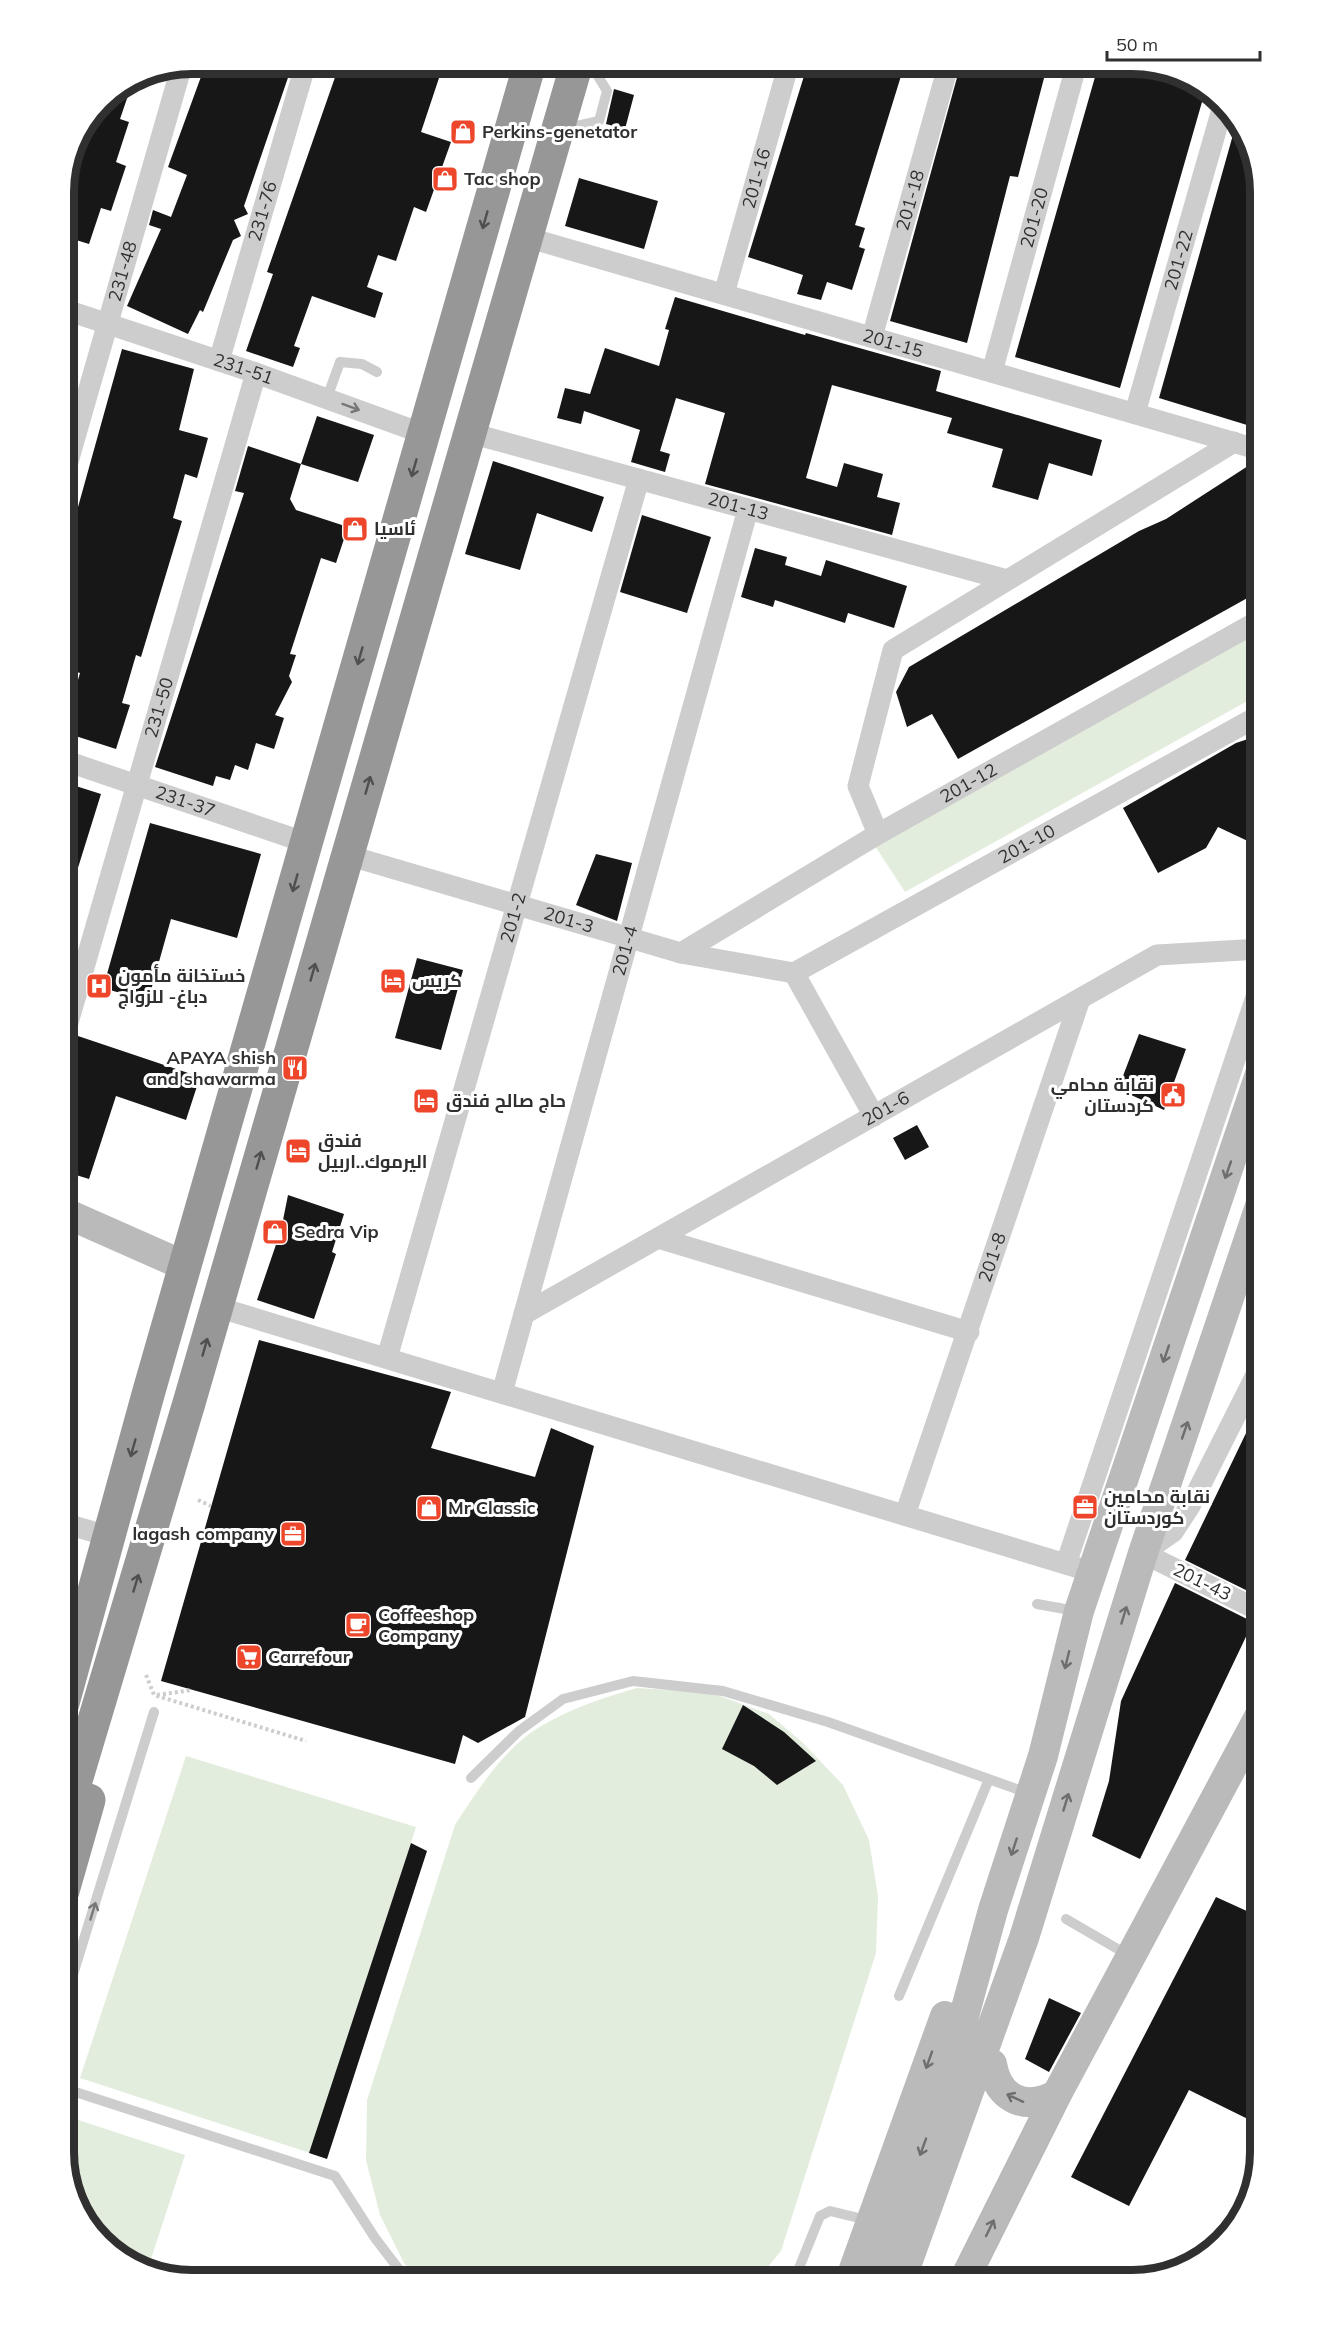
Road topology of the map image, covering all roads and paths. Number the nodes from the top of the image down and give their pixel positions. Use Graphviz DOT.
graph roads {
  1 [pos="179,74"];
  2 [pos="303,74"];
  3 [pos="527,74"];
  4 [pos="574,74"];
  5 [pos="597,74"];
  6 [pos="786,74"];
  7 [pos="946,74"];
  8 [pos="1074,74"];
  9 [pos="1221,115"];
  10 [pos="557,131"];
  11 [pos="526,237"];
  12 [pos="724,294"];
  13 [pos="463,298"];
  14 [pos="505,310"];
  15 [pos="74,312"];
  16 [pos="108,323"];
  17 [pos="872,337"];
  18 [pos="219,361"];
  19 [pos="377,372"];
  20 [pos="992,372"];
  21 [pos="256,373"];
  22 [pos="441,375"];
  23 [pos="484,382"];
  24 [pos="327,398"];
  25 [pos="1135,413"];
  26 [pos="470,433"];
  27 [pos="424,434"];
  28 [pos="74,440"];
  29 [pos="1234,442"];
  30 [pos="1250,447"];
  31 [pos="639,479"];
  32 [pos="748,509"];
  33 [pos="1007,580"];
  34 [pos="1250,626"];
  35 [pos="1250,721"];
  36 [pos="74,764"];
  37 [pos="137,785"];
  38 [pos="878,834"];
  39 [pos="307,843"];
  40 [pos="347,855"];
  41 [pos="517,905"];
  42 [pos="629,938"];
  43 [pos="1250,950"];
  44 [pos="681,953"];
  45 [pos="794,973"];
  46 [pos="1080,999"];
  47 [pos="74,1002"];
  48 [pos="1250,1017"];
  49 [pos="1250,1104"];
  50 [pos="874,1116"];
  51 [pos="1213,1213"];
  52 [pos="1250,1216"];
  53 [pos="74,1217"];
  54 [pos="1250,1237"];
  55 [pos="658,1238"];
  56 [pos="185,1266"];
  57 [pos="217,1307"];
  58 [pos="524,1314"];
  59 [pos="969,1332"];
  60 [pos="387,1358"];
  61 [pos="1250,1387"];
  62 [pos="502,1393"];
  63 [pos="198,1500"];
  64 [pos="211,1506"];
  65 [pos="905,1515"];
  66 [pos="74,1525"];
  67 [pos="108,1536"];
  68 [pos="1143,1553"];
  69 [pos="1079,1568"];
  70 [pos="1037,1604"];
  71 [pos="1250,1606"];
  72 [pos="1079,1611"];
  73 [pos="84,1623"];
  74 [pos="119,1639"];
  75 [pos="74,1648"];
  76 [pos="74,1661"];
  77 [pos="146,1675"];
  78 [pos="192,1690"];
  79 [pos="154,1695"];
  80 [pos="154,1712"];
  81 [pos="306,1742"];
  82 [pos="1250,1755"];
  83 [pos="471,1778"];
  84 [pos="989,1779"];
  85 [pos="74,1788"];
  86 [pos="1031,1794"];
  87 [pos="74,1853"];
  88 [pos="993,1910"];
  89 [pos="1066,1919"];
  90 [pos="1024,1938"];
  91 [pos="1131,1956"];
  92 [pos="74,1971"];
  93 [pos="899,1996"];
  94 [pos="992,2064"];
  95 [pos="74,2092"];
  96 [pos="1057,2094"];
  97 [pos="871,2221"];
  98 [pos="799,2268"];
  99 [pos="400,2269"];
  100 [pos="854,2270"];
  101 [pos="879,2270"];
  102 [pos="905,2270"];
  103 [pos="926,2270"];
  104 [pos="970,2270"];
  1 -- 16 [label="street, 231-48"];
  2 -- 18 [label="street, 231-76"];
  3 -- 13 [label="highway, one-way"];
  4 -- 10 [label="highway"];
  5 -- 10 [label="lane"];
  6 -- 12 [label="street, 201-16"];
  7 -- 17 [label="street, 201-18"];
  8 -- 20 [label="street, 201-20"];
  9 -- 25 [label="street, 201-22"];
  10 -- 11 [label="highway"];
  11 -- 12 [label="street, 201-15"];
  11 -- 14 [label="highway"];
  12 -- 17 [label="street, 201-15"];
  13 -- 14 [label="highway"];
  13 -- 22 [label="highway"];
  14 -- 23 [label="highway"];
  15 -- 16 [label="street, 231-51"];
  16 -- 18 [label="street, 231-51"];
  16 -- 28 [label="street, 231-48"];
  17 -- 20 [label="street, 201-15"];
  18 -- 21 [label="street, 231-51"];
  19 -- 24 [label="lane"];
  20 -- 25 [label="street, 201-15"];
  21 -- 24 [label="street, 231-51"];
  21 -- 37 [label="street, 231-50"];
  22 -- 23 [label="highway"];
  22 -- 27 [label="highway"];
  23 -- 26 [label="highway"];
  24 -- 27 [label="street, 231-51, one-way"];
  25 -- 29 [label="street, 201-15"];
  26 -- 31 [label="street, 201-13"];
  40 -- 26 [label="highway, one-way"];
  27 -- 39 [label="highway, one-way"];
  29 -- 30 [label="street, 201-15"];
  29 -- 33 [label="street"];
  31 -- 32 [label="street, 201-13"];
  31 -- 41 [label="street, 201-2"];
  32 -- 33 [label="street, 201-13"];
  32 -- 42 [label="street, 201-4"];
  33 -- 38 [label="street"];
  34 -- 38 [label="street, 201-12"];
  35 -- 45 [label="street, 201-10"];
  36 -- 37 [label="street, 231-37"];
  37 -- 39 [label="street, 231-37"];
  37 -- 47 [label="street, 231-50"];
  38 -- 44 [label="street, 201-12"];
  39 -- 56 [label="highway, one-way"];
  40 -- 41 [label="street, 201-3"];
  57 -- 40 [label="highway, one-way"];
  41 -- 42 [label="street, 201-3"];
  41 -- 60 [label="street, 201-2"];
  42 -- 44 [label="street, 201-3"];
  42 -- 58 [label="street, 201-4"];
  43 -- 46 [label="street, 201-6"];
  44 -- 45 [label="street, 201-3"];
  45 -- 50 [label="street"];
  46 -- 50 [label="street, 201-6"];
  46 -- 59 [label="street, 201-8"];
  48 -- 69 [label="street"];
  49 -- 51 [label="main road, one-way"];
  50 -- 55 [label="street, 201-6"];
  51 -- 52 [label="main road"];
  51 -- 69 [label="main road, one-way"];
  53 -- 56 [label="main road"];
  68 -- 54 [label="main road, one-way"];
  55 -- 58 [label="street, 201-6"];
  55 -- 59 [label="street"];
  56 -- 67 [label="highway, one-way"];
  57 -- 60 [label="street"];
  74 -- 57 [label="highway, one-way"];
  58 -- 62 [label="street, 201-4"];
  59 -- 65 [label="street, 201-8"];
  60 -- 62 [label="street"];
  61 -- 68 [label="street"];
  62 -- 65 [label="street"];
  63 -- 64 [label="path"];
  65 -- 69 [label="street"];
  66 -- 67 [label="street"];
  67 -- 73 [label="highway"];
  68 -- 71 [label="street, 201-43"];
  90 -- 68 [label="main road, one-way"];
  69 -- 72 [label="main road"];
  70 -- 72 [label="lane"];
  72 -- 86 [label="main road, one-way"];
  73 -- 75 [label="highway"];
  73 -- 76 [label="highway"];
  74 -- 85 [label="highway"];
  74 -- 87 [label="highway"];
  77 -- 79 [label="path"];
  78 -- 79 [label="path"];
  79 -- 81 [label="path"];
  92 -- 80 [label="lane, one-way"];
  82 -- 91 [label="main road"];
  83 -- 84 [label="lane"];
  84 -- 86 [label="lane"];
  84 -- 93 [label="lane"];
  86 -- 88 [label="main road, one-way"];
  88 -- 97 [label="main road, one-way"];
  88 -- 101 [label="main road, one-way"];
  89 -- 91 [label="lane"];
  90 -- 94 [label="main road"];
  90 -- 102 [label="main road"];
  91 -- 96 [label="main road"];
  96 -- 94 [label="main road, one-way"];
  94 -- 103 [label="main road"];
  95 -- 99 [label="lane"];
  104 -- 96 [label="main road, one-way"];
  97 -- 98 [label="lane"];
  97 -- 100 [label="main road"];
}
